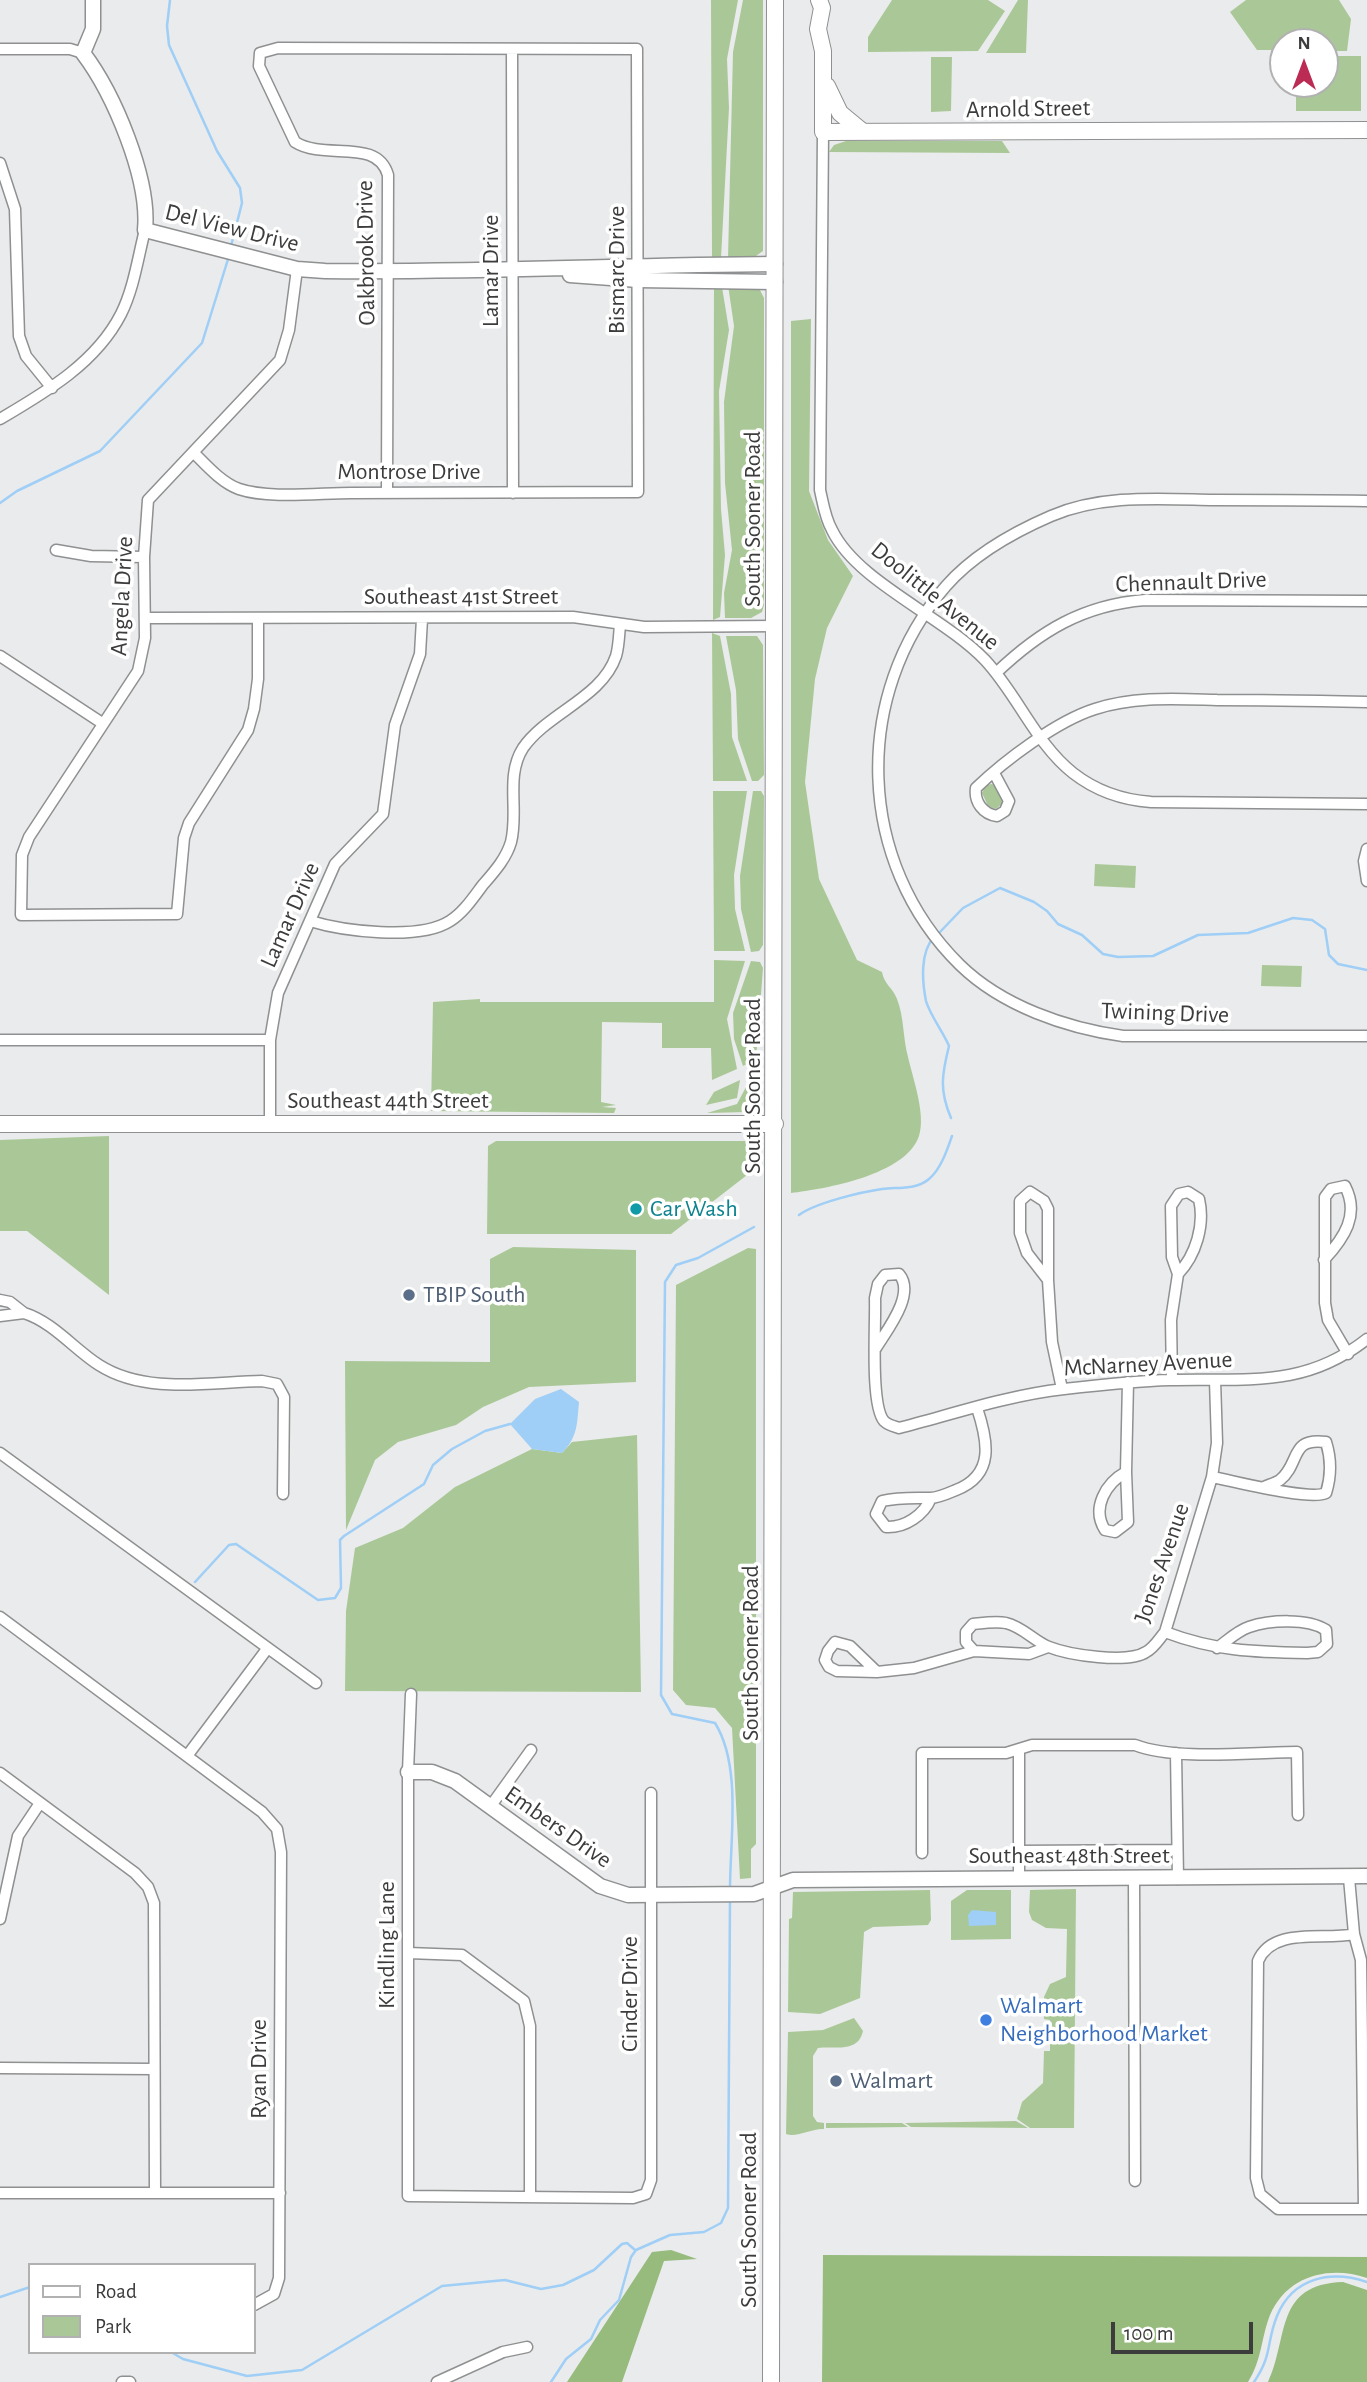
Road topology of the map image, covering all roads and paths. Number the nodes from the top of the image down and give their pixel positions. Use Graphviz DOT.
graph roads {
  1 [pos="93,0"];
  2 [pos="775,0"];
  3 [pos="819,0"];
  4 [pos="0,49"];
  5 [pos="512,49"];
  6 [pos="83,53"];
  7 [pos="823,58"];
  8 [pos="1367,131"];
  9 [pos="823,132"];
  10 [pos="863,132"];
  11 [pos="0,163"];
  12 [pos="145,230"];
  13 [pos="638,264"];
  14 [pos="775,264"];
  15 [pos="297,269"];
  16 [pos="513,270"];
  17 [pos="387,272"];
  18 [pos="638,281"];
  19 [pos="775,282"];
  20 [pos="52,388"];
  21 [pos="0,419"];
  22 [pos="194,453"];
  23 [pos="638,492"];
  24 [pos="387,493"];
  25 [pos="513,493"];
  26 [pos="1367,501"];
  27 [pos="55,550"];
  28 [pos="144,557"];
  29 [pos="1367,601"];
  30 [pos="927,612"];
  31 [pos="146,618"];
  32 [pos="258,618"];
  33 [pos="422,620"];
  34 [pos="620,624"];
  35 [pos="775,626"];
  36 [pos="0,656"];
  37 [pos="996,673"];
  38 [pos="1367,702"];
  39 [pos="102,723"];
  40 [pos="1043,738"];
  41 [pos="994,773"];
  42 [pos="1367,804"];
  43 [pos="1367,849"];
  44 [pos="1367,881"];
  45 [pos="310,921"];
  46 [pos="1367,1036"];
  47 [pos="0,1040"];
  48 [pos="270,1040"];
  49 [pos="0,1124"];
  50 [pos="270,1124"];
  51 [pos="775,1124"];
  52 [pos="1324,1260"];
  53 [pos="1178,1274"];
  54 [pos="1048,1280"];
  55 [pos="1,1300"];
  56 [pos="24,1313"];
  57 [pos="1,1316"];
  58 [pos="1367,1339"];
  59 [pos="876,1348"];
  60 [pos="1348,1354"];
  61 [pos="1172,1380"];
  62 [pos="1216,1380"];
  63 [pos="1128,1382"];
  64 [pos="1062,1389"];
  65 [pos="977,1408"];
  66 [pos="0,1453"];
  67 [pos="1126,1472"];
  68 [pos="1212,1477"];
  69 [pos="1264,1487"];
  70 [pos="283,1494"];
  71 [pos="931,1498"];
  72 [pos="0,1617"];
  73 [pos="1165,1632"];
  74 [pos="1048,1647"];
  75 [pos="1217,1648"];
  76 [pos="267,1649"];
  77 [pos="974,1651"];
  78 [pos="877,1672"];
  79 [pos="316,1683"];
  80 [pos="411,1694"];
  81 [pos="1019,1749"];
  82 [pos="531,1750"];
  83 [pos="1176,1753"];
  84 [pos="187,1756"];
  85 [pos="408,1772"];
  86 [pos="0,1773"];
  87 [pos="651,1793"];
  88 [pos="40,1803"];
  89 [pos="490,1807"];
  90 [pos="1298,1815"];
  91 [pos="1019,1850"];
  92 [pos="1177,1850"];
  93 [pos="922,1853"];
  94 [pos="1367,1876"];
  95 [pos="1349,1878"];
  96 [pos="1019,1879"];
  97 [pos="1134,1879"];
  98 [pos="1178,1879"];
  99 [pos="773,1887"];
  100 [pos="652,1895"];
  101 [pos="0,1919"];
  102 [pos="1354,1934"];
  103 [pos="408,1953"];
  104 [pos="1365,2028"];
  105 [pos="0,2068"];
  106 [pos="154,2069"];
  107 [pos="1135,2181"];
  108 [pos="0,2193"];
  109 [pos="155,2193"];
  110 [pos="280,2193"];
  111 [pos="530,2195"];
  112 [pos="1366,2209"];
  113 [pos="256,2304"];
  114 [pos="527,2347"];
  115 [pos="122,2382"];
  116 [pos="130,2382"];
  117 [pos="437,2382"];
  118 [pos="771,2382"];
  1 -- 6 [label="street"];
  2 -- 14 [label="main road, South Sooner Road"];
  3 -- 7 [label="main road"];
  4 -- 6 [label="street"];
  5 -- 13 [label="street, Bismarc Drive"];
  5 -- 16 [label="street, Lamar Drive"];
  5 -- 17 [label="street, Oakbrook Drive"];
  6 -- 12 [label="street, Del View Drive"];
  7 -- 9 [label="main road"];
  7 -- 10 [label="main road"];
  8 -- 10 [label="main road, Arnold Street"];
  9 -- 10 [label="main road, Arnold Street"];
  9 -- 30 [label="street, Doolittle Avenue"];
  11 -- 20 [label="street"];
  12 -- 15 [label="street, Del View Drive"];
  12 -- 20 [label="street"];
  13 -- 14 [label="street, Del View Drive"];
  13 -- 16 [label="street, Del View Drive"];
  13 -- 18 [label="street, Bismarc Drive"];
  14 -- 19 [label="main road, South Sooner Road"];
  15 -- 17 [label="street, Del View Drive"];
  15 -- 22 [label="street, Angela Drive"];
  16 -- 17 [label="street, Del View Drive"];
  16 -- 18 [label="street, Del View Drive"];
  16 -- 25 [label="street, Lamar Drive"];
  17 -- 24 [label="street, Oakbrook Drive"];
  18 -- 19 [label="street, Del View Drive"];
  18 -- 23 [label="street, Bismarc Drive"];
  19 -- 35 [label="main road, South Sooner Road"];
  20 -- 21 [label="street"];
  22 -- 24 [label="street, Montrose Drive"];
  22 -- 28 [label="street, Angela Drive"];
  23 -- 25 [label="street, Montrose Drive"];
  24 -- 25 [label="street, Montrose Drive"];
  26 -- 30 [label="street, Twining Drive"];
  27 -- 28 [label="street"];
  28 -- 31 [label="street, Angela Drive"];
  29 -- 37 [label="street, Chennault Drive"];
  30 -- 37 [label="street, Doolittle Avenue"];
  30 -- 46 [label="street, Twining Drive"];
  31 -- 32 [label="street, Southeast 41st Street"];
  31 -- 39 [label="street, Angela Drive"];
  32 -- 33 [label="street, Southeast 41st Street"];
  32 -- 39 [label="street, Angela Drive"];
  33 -- 34 [label="street, Southeast 41st Street"];
  33 -- 45 [label="street, Lamar Drive"];
  34 -- 35 [label="street, Southeast 41st Street"];
  34 -- 45 [label="street"];
  35 -- 51 [label="main road, South Sooner Road"];
  36 -- 39 [label="street"];
  37 -- 40 [label="street, Doolittle Avenue"];
  38 -- 40 [label="street"];
  40 -- 41 [label="street"];
  40 -- 42 [label="street, Doolittle Avenue"];
  43 -- 44 [label="street"];
  45 -- 48 [label="street, Lamar Drive"];
  47 -- 48 [label="street"];
  48 -- 50 [label="street, Lamar Drive"];
  49 -- 50 [label="main road, Southeast 44th Street"];
  50 -- 51 [label="main road, Southeast 44th Street"];
  51 -- 99 [label="main road, South Sooner Road"];
  52 -- 52 [label="street"];
  52 -- 60 [label="street"];
  53 -- 53 [label="street"];
  53 -- 61 [label="street"];
  54 -- 54 [label="street"];
  54 -- 64 [label="street"];
  55 -- 56 [label="street"];
  55 -- 57 [label="street"];
  56 -- 57 [label="street"];
  56 -- 70 [label="street"];
  58 -- 60 [label="street, McNarney Avenue"];
  59 -- 59 [label="street"];
  59 -- 65 [label="street, McNarney Avenue"];
  60 -- 62 [label="street, McNarney Avenue"];
  61 -- 62 [label="street, McNarney Avenue"];
  61 -- 63 [label="street, McNarney Avenue"];
  62 -- 68 [label="street, Jones Avenue"];
  63 -- 64 [label="street, McNarney Avenue"];
  63 -- 67 [label="street"];
  64 -- 65 [label="street, McNarney Avenue"];
  65 -- 71 [label="street"];
  66 -- 76 [label="street"];
  67 -- 67 [label="street"];
  68 -- 69 [label="street"];
  68 -- 73 [label="street, Jones Avenue"];
  69 -- 69 [label="street"];
  71 -- 71 [label="street"];
  72 -- 84 [label="street"];
  73 -- 74 [label="street, Jones Avenue"];
  73 -- 75 [label="street"];
  74 -- 77 [label="street"];
  74 -- 77 [label="street, Jones Avenue"];
  75 -- 75 [label="street"];
  76 -- 79 [label="street"];
  76 -- 84 [label="street"];
  77 -- 78 [label="street"];
  80 -- 85 [label="street, Kindling Lane"];
  81 -- 83 [label="street"];
  81 -- 91 [label="street"];
  81 -- 93 [label="street"];
  82 -- 89 [label="street"];
  83 -- 90 [label="street"];
  83 -- 92 [label="street"];
  84 -- 110 [label="street, Ryan Drive"];
  85 -- 89 [label="street, Embers Drive"];
  85 -- 103 [label="street, Kindling Lane"];
  86 -- 88 [label="street"];
  87 -- 100 [label="street, Cinder Drive"];
  88 -- 101 [label="street"];
  88 -- 106 [label="street"];
  89 -- 100 [label="street, Embers Drive"];
  91 -- 92 [label="street"];
  91 -- 96 [label="street"];
  92 -- 98 [label="street"];
  94 -- 95 [label="street, Southeast 48th Street"];
  95 -- 98 [label="street, Southeast 48th Street"];
  95 -- 102 [label="street"];
  96 -- 97 [label="street, Southeast 48th Street"];
  96 -- 99 [label="street, Southeast 48th Street"];
  97 -- 98 [label="street, Southeast 48th Street"];
  97 -- 107 [label="street"];
  99 -- 100 [label="street, Embers Drive"];
  99 -- 118 [label="main road, South Sooner Road"];
  100 -- 111 [label="street, Cinder Drive"];
  102 -- 104 [label="street"];
  102 -- 112 [label="street"];
  103 -- 111 [label="street"];
  103 -- 111 [label="street, Kindling Lane"];
  104 -- 112 [label="street"];
  105 -- 106 [label="street"];
  106 -- 109 [label="street"];
  108 -- 109 [label="street"];
  109 -- 110 [label="street"];
  110 -- 113 [label="street, Ryan Drive"];
  114 -- 117 [label="street"];
  115 -- 116 [label="street"];
}
